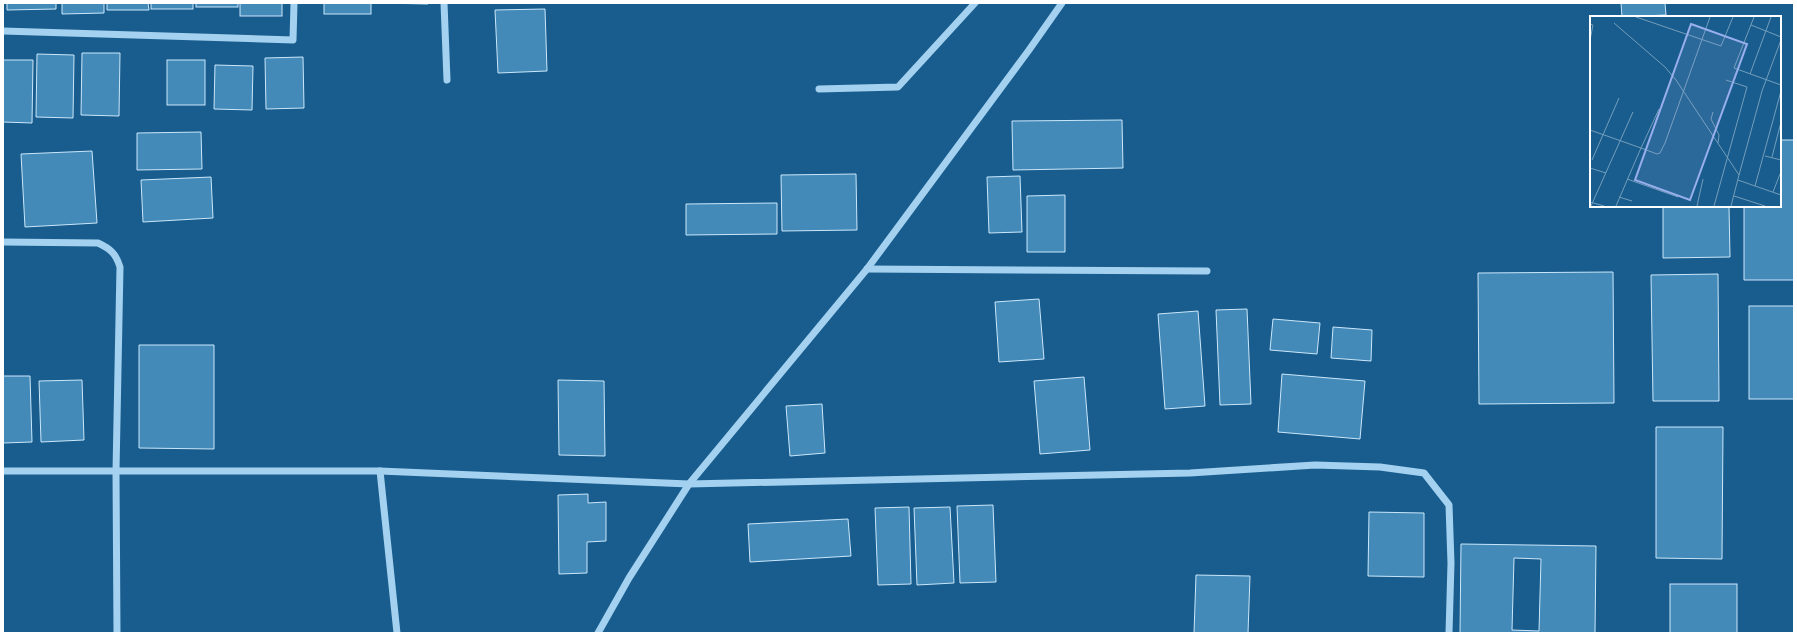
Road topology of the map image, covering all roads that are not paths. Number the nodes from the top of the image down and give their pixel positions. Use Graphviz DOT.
graph roads {
  1 [pos="294,3"];
  2 [pos="444,3"];
  3 [pos="975,3"];
  4 [pos="1062,3"];
  5 [pos="3,31"];
  6 [pos="447,80"];
  7 [pos="819,89"];
  8 [pos="3,242"];
  9 [pos="867,269"];
  10 [pos="1207,271"];
  11 [pos="3,471"];
  12 [pos="116,471"];
  13 [pos="380,471"];
  14 [pos="689,484"];
  15 [pos="117,633"];
  16 [pos="397,633"];
  17 [pos="598,633"];
  18 [pos="1449,633"];
  1 -- 5 [label="street"];
  2 -- 6 [label="street"];
  3 -- 7 [label="street"];
  4 -- 9 [label="street"];
  8 -- 12 [label="street"];
  9 -- 10 [label="street"];
  9 -- 14 [label="street"];
  11 -- 12 [label="street"];
  12 -- 13 [label="street"];
  12 -- 15 [label="street"];
  13 -- 14 [label="street"];
  13 -- 16 [label="street"];
  14 -- 17 [label="street"];
  14 -- 18 [label="street"];
}
